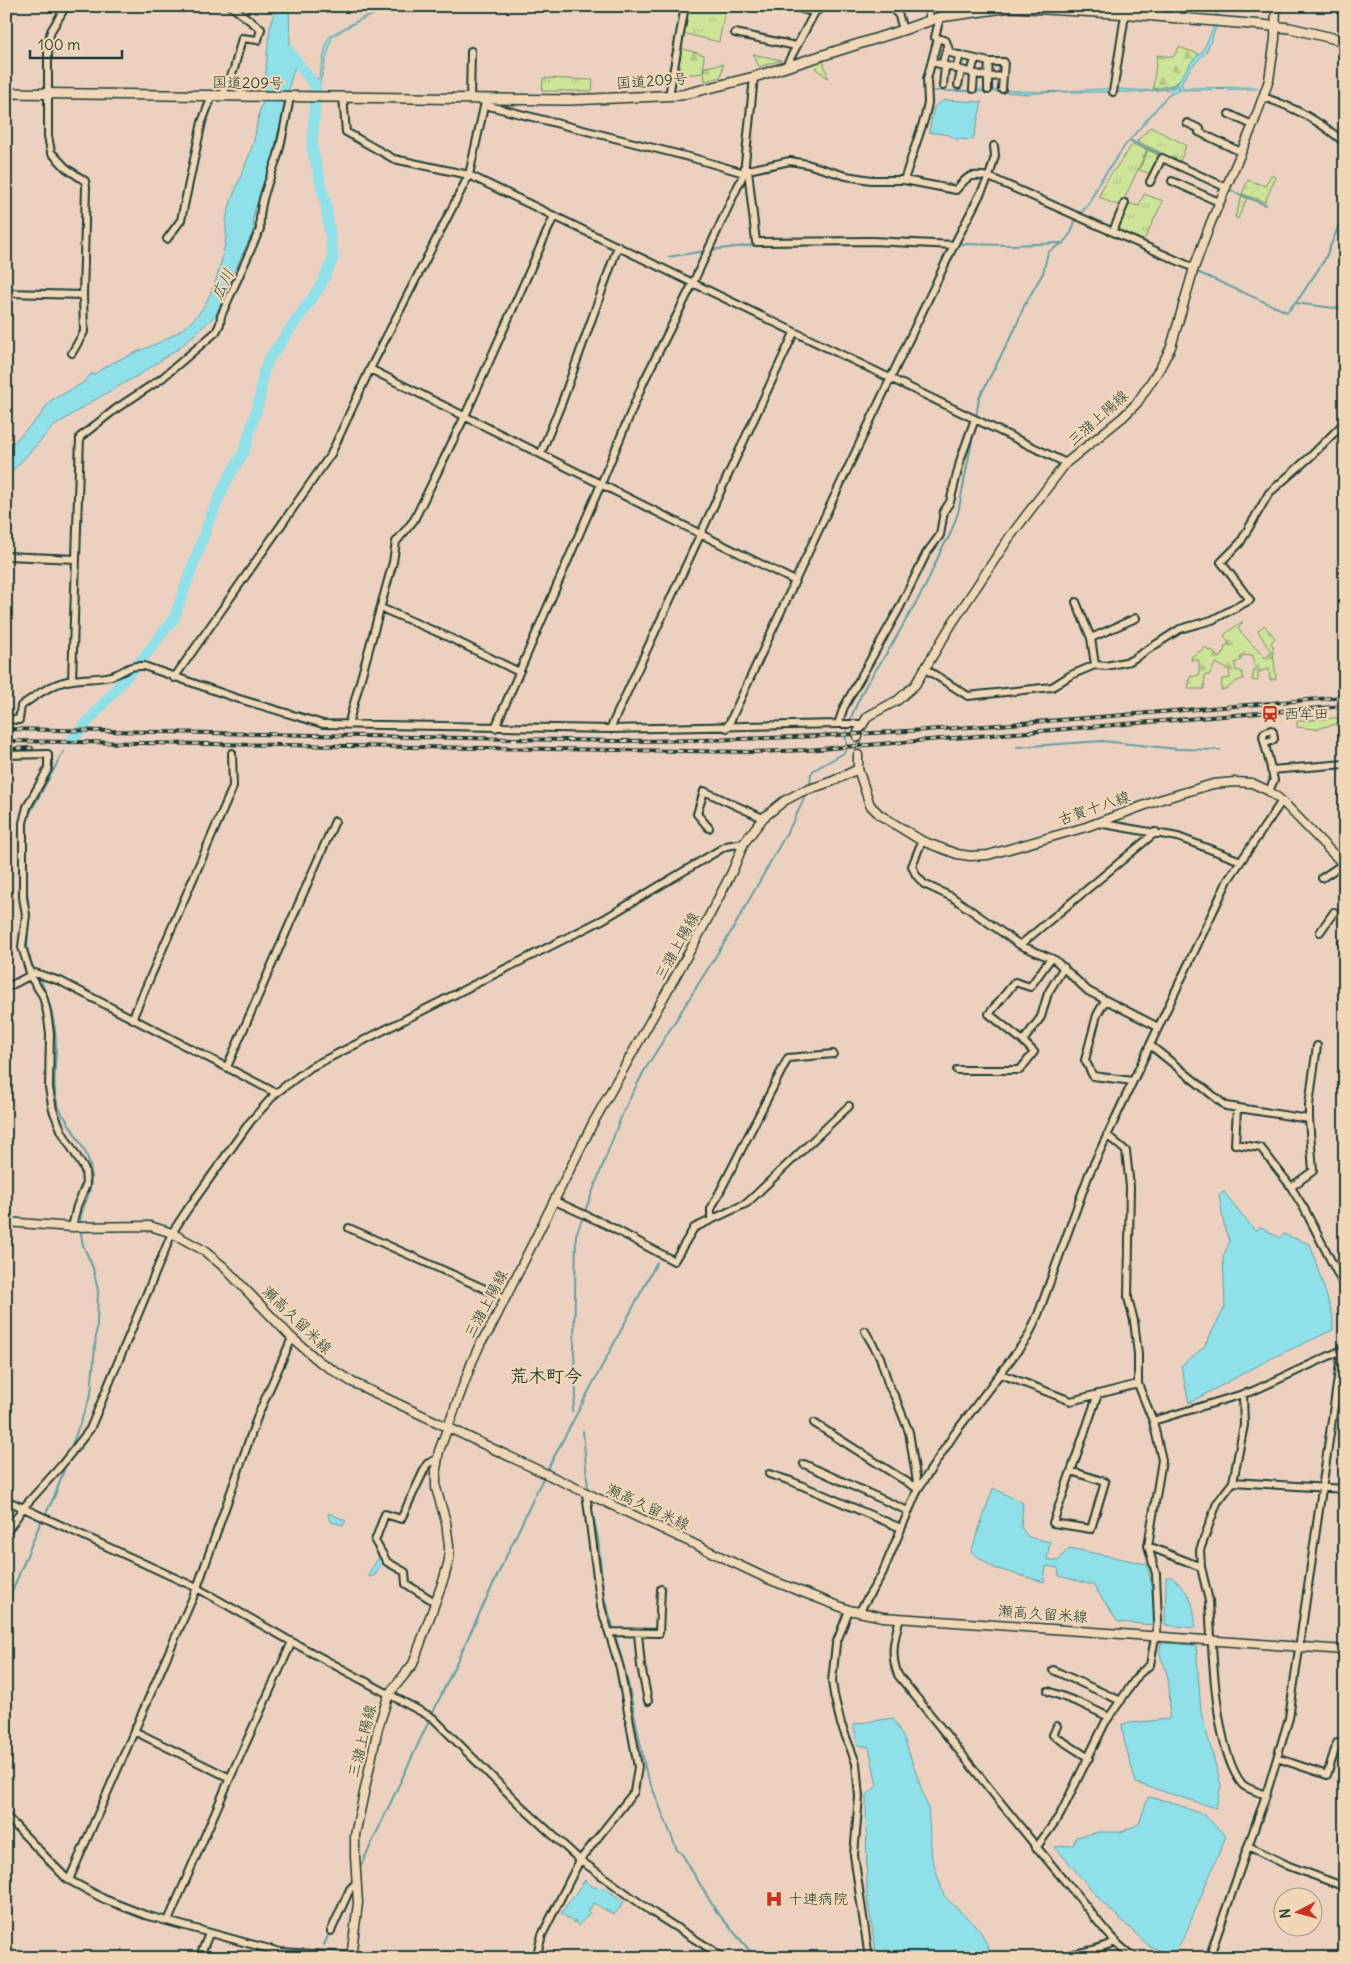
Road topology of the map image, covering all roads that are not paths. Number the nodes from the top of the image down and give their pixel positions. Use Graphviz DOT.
graph roads {
  1 [pos="66,6"];
  2 [pos="231,6"];
  3 [pos="685,6"];
  4 [pos="788,6"];
  5 [pos="825,6"];
  6 [pos="929,6"];
  7 [pos="1276,6"];
  8 [pos="1138,10"];
  9 [pos="895,11"];
  10 [pos="816,12"];
  11 [pos="1126,15"];
  12 [pos="940,17"];
  13 [pos="929,20"];
  14 [pos="1275,27"];
  15 [pos="902,30"];
  16 [pos="735,33"];
  17 [pos="938,38"];
  18 [pos="1345,41"];
  19 [pos="796,46"];
  20 [pos="948,46"];
  21 [pos="471,51"];
  22 [pos="960,55"];
  23 [pos="975,59"];
  24 [pos="932,62"];
  25 [pos="989,62"];
  26 [pos="943,65"];
  27 [pos="786,66"];
  28 [pos="958,70"];
  29 [pos="973,74"];
  30 [pos="1003,76"];
  31 [pos="754,77"];
  32 [pos="988,77"];
  33 [pos="958,85"];
  34 [pos="943,86"];
  35 [pos="973,89"];
  36 [pos="1002,89"];
  37 [pos="988,90"];
  38 [pos="1113,92"];
  39 [pos="6,93"];
  40 [pos="48,94"];
  41 [pos="212,96"];
  42 [pos="222,96"];
  43 [pos="669,96"];
  44 [pos="343,97"];
  45 [pos="290,98"];
  46 [pos="1263,98"];
  47 [pos="470,100"];
  48 [pos="485,102"];
  49 [pos="1229,114"];
  50 [pos="1187,123"];
  51 [pos="1248,123"];
  52 [pos="1345,143"];
  53 [pos="994,146"];
  54 [pos="1241,152"];
  55 [pos="746,171"];
  56 [pos="468,175"];
  57 [pos="989,177"];
  58 [pos="904,180"];
  59 [pos="1172,181"];
  60 [pos="1150,182"];
  61 [pos="1226,187"];
  62 [pos="1219,202"];
  63 [pos="1125,203"];
  64 [pos="554,216"];
  65 [pos="1113,230"];
  66 [pos="167,239"];
  67 [pos="954,245"];
  68 [pos="618,246"];
  69 [pos="1194,268"];
  70 [pos="693,283"];
  71 [pos="6,293"];
  72 [pos="82,295"];
  73 [pos="794,332"];
  74 [pos="72,353"];
  75 [pos="370,370"];
  76 [pos="891,379"];
  77 [pos="465,416"];
  78 [pos="975,420"];
  79 [pos="1345,422"];
  80 [pos="541,453"];
  81 [pos="1066,463"];
  82 [pos="601,484"];
  83 [pos="701,534"];
  84 [pos="6,556"];
  85 [pos="76,559"];
  86 [pos="795,582"];
  87 [pos="1076,602"];
  88 [pos="380,608"];
  89 [pos="1136,618"];
  90 [pos="1092,638"];
  91 [pos="1095,665"];
  92 [pos="924,668"];
  93 [pos="520,672"];
  94 [pos="174,678"];
  95 [pos="72,680"];
  96 [pos="6,720"];
  97 [pos="838,724"];
  98 [pos="863,724"];
  99 [pos="348,725"];
  100 [pos="495,728"];
  101 [pos="727,728"];
  102 [pos="610,729"];
  103 [pos="858,737"];
  104 [pos="1265,742"];
  105 [pos="232,753"];
  106 [pos="6,755"];
  107 [pos="858,755"];
  108 [pos="1345,764"];
  109 [pos="858,769"];
  110 [pos="1271,770"];
  111 [pos="1269,790"];
  112 [pos="1282,801"];
  113 [pos="763,818"];
  114 [pos="335,821"];
  115 [pos="1098,823"];
  116 [pos="708,828"];
  117 [pos="1156,832"];
  118 [pos="922,842"];
  119 [pos="744,843"];
  120 [pos="1241,860"];
  121 [pos="1344,865"];
  122 [pos="1322,878"];
  123 [pos="1334,912"];
  124 [pos="1320,932"];
  125 [pos="1020,945"];
  126 [pos="1051,958"];
  127 [pos="1064,967"];
  128 [pos="31,975"];
  129 [pos="6,988"];
  130 [pos="1106,1001"];
  131 [pos="133,1017"];
  132 [pos="1158,1027"];
  133 [pos="1023,1041"];
  134 [pos="1150,1045"];
  135 [pos="1317,1046"];
  136 [pos="834,1054"];
  137 [pos="227,1067"];
  138 [pos="957,1070"];
  139 [pos="1133,1081"];
  140 [pos="276,1093"];
  141 [pos="849,1106"];
  142 [pos="1237,1108"];
  143 [pos="1309,1119"];
  144 [pos="1107,1135"];
  145 [pos="1290,1187"];
  146 [pos="555,1201"];
  147 [pos="711,1220"];
  148 [pos="6,1222"];
  149 [pos="72,1227"];
  150 [pos="349,1228"];
  151 [pos="172,1233"];
  152 [pos="1345,1288"];
  153 [pos="505,1298"];
  154 [pos="866,1331"];
  155 [pos="292,1338"];
  156 [pos="1343,1348"];
  157 [pos="1001,1374"];
  158 [pos="1138,1384"];
  159 [pos="1098,1394"];
  160 [pos="1244,1394"];
  161 [pos="1153,1420"];
  162 [pos="814,1424"];
  163 [pos="447,1426"];
  164 [pos="437,1459"];
  165 [pos="804,1464"];
  166 [pos="1071,1471"];
  167 [pos="769,1474"];
  168 [pos="1233,1482"];
  169 [pos="1322,1487"];
  170 [pos="918,1489"];
  171 [pos="1345,1489"];
  172 [pos="586,1493"];
  173 [pos="6,1500"];
  174 [pos="23,1508"];
  175 [pos="908,1511"];
  176 [pos="901,1528"];
  177 [pos="6,1534"];
  178 [pos="1148,1546"];
  179 [pos="1201,1567"];
  180 [pos="197,1588"];
  181 [pos="661,1589"];
  182 [pos="435,1602"];
  183 [pos="850,1610"];
  184 [pos="859,1612"];
  185 [pos="900,1618"];
  186 [pos="609,1632"];
  187 [pos="638,1633"];
  188 [pos="1155,1635"];
  189 [pos="1211,1641"];
  190 [pos="292,1642"];
  191 [pos="1300,1646"];
  192 [pos="1345,1650"];
  193 [pos="1053,1670"];
  194 [pos="1048,1691"];
  195 [pos="388,1694"];
  196 [pos="1121,1701"];
  197 [pos="648,1702"];
  198 [pos="1109,1717"];
  199 [pos="1057,1726"];
  200 [pos="134,1731"];
  201 [pos="1337,1743"];
  202 [pos="1089,1758"];
  203 [pos="1277,1758"];
  204 [pos="230,1778"];
  205 [pos="1266,1795"];
  206 [pos="6,1816"];
  207 [pos="1248,1846"];
  208 [pos="1036,1848"];
  209 [pos="580,1860"];
  210 [pos="69,1880"];
  211 [pos="357,1882"];
  212 [pos="1345,1886"];
  213 [pos="168,1921"];
  214 [pos="331,1931"];
  215 [pos="209,1934"];
  216 [pos="1116,1942"];
  217 [pos="351,1956"];
  218 [pos="199,1958"];
  219 [pos="382,1958"];
  220 [pos="536,1958"];
  221 [pos="722,1958"];
  222 [pos="869,1958"];
  223 [pos="1055,1958"];
  224 [pos="1136,1958"];
  225 [pos="1209,1958"];
  1 -- 40 [label="street"];
  2 -- 42 [label="street"];
  3 -- 43 [label="street"];
  4 -- 10 [label="street"];
  5 -- 10 [label="street"];
  6 -- 13 [label="street"];
  7 -- 14 [label="main road, 三潴上陽線"];
  8 -- 11 [label="highway, 国道209号"];
  8 -- 14 [label="highway, 国道209号"];
  9 -- 15 [label="street"];
  10 -- 19 [label="street"];
  11 -- 12 [label="highway, 国道209号"];
  11 -- 38 [label="street"];
  12 -- 13 [label="highway, 国道209号"];
  12 -- 17 [label="street"];
  13 -- 15 [label="highway, 国道209号"];
  14 -- 18 [label="highway, 国道209号"];
  14 -- 46 [label="main road, 三潴上陽線"];
  15 -- 27 [label="highway, 国道209号"];
  16 -- 19 [label="street"];
  17 -- 20 [label="street"];
  17 -- 24 [label="street"];
  19 -- 27 [label="street"];
  20 -- 22 [label="street"];
  20 -- 26 [label="street"];
  21 -- 47 [label="street"];
  22 -- 23 [label="street"];
  22 -- 28 [label="street"];
  23 -- 25 [label="street"];
  23 -- 29 [label="street"];
  24 -- 26 [label="street"];
  24 -- 58 [label="street"];
  25 -- 30 [label="street"];
  25 -- 32 [label="street"];
  26 -- 28 [label="street"];
  26 -- 34 [label="street"];
  27 -- 31 [label="highway, 国道209号"];
  28 -- 29 [label="street"];
  28 -- 33 [label="street"];
  29 -- 32 [label="street"];
  29 -- 35 [label="street"];
  30 -- 32 [label="street"];
  30 -- 36 [label="street"];
  31 -- 43 [label="highway, 国道209号"];
  31 -- 55 [label="street"];
  32 -- 37 [label="street"];
  39 -- 40 [label="highway, 国道209号"];
  40 -- 41 [label="highway, 国道209号"];
  40 -- 72 [label="street"];
  41 -- 42 [label="highway, 国道209号"];
  41 -- 66 [label="street"];
  42 -- 45 [label="highway, 国道209号"];
  43 -- 48 [label="highway, 国道209号"];
  44 -- 45 [label="highway, 国道209号"];
  44 -- 47 [label="highway, 国道209号"];
  44 -- 56 [label="street"];
  45 -- 85 [label="street"];
  46 -- 52 [label="street"];
  46 -- 54 [label="main road, 三潴上陽線"];
  47 -- 48 [label="highway, 国道209号"];
  48 -- 55 [label="street"];
  48 -- 56 [label="street"];
  49 -- 51 [label="street"];
  50 -- 54 [label="street"];
  53 -- 57 [label="street"];
  54 -- 61 [label="main road, 三潴上陽線"];
  55 -- 58 [label="street"];
  55 -- 67 [label="street"];
  55 -- 70 [label="street"];
  56 -- 64 [label="street"];
  56 -- 75 [label="street"];
  57 -- 58 [label="street"];
  57 -- 65 [label="street"];
  57 -- 67 [label="street"];
  59 -- 62 [label="street"];
  60 -- 61 [label="street"];
  61 -- 62 [label="main road, 三潴上陽線"];
  62 -- 69 [label="main road, 三潴上陽線"];
  63 -- 65 [label="street"];
  64 -- 68 [label="street"];
  64 -- 77 [label="street"];
  65 -- 69 [label="street"];
  67 -- 76 [label="street"];
  68 -- 70 [label="street"];
  68 -- 80 [label="street"];
  69 -- 81 [label="main road, 三潴上陽線"];
  70 -- 73 [label="street"];
  70 -- 82 [label="street"];
  71 -- 72 [label="street"];
  72 -- 74 [label="street"];
  73 -- 76 [label="street"];
  73 -- 83 [label="street"];
  75 -- 77 [label="street"];
  75 -- 94 [label="street"];
  76 -- 78 [label="street"];
  76 -- 86 [label="street"];
  77 -- 80 [label="street"];
  77 -- 88 [label="street"];
  78 -- 81 [label="street"];
  78 -- 97 [label="street"];
  79 -- 91 [label="street"];
  80 -- 82 [label="street"];
  81 -- 92 [label="main road, 三潴上陽線"];
  82 -- 83 [label="street"];
  82 -- 93 [label="street"];
  83 -- 86 [label="street"];
  83 -- 102 [label="street"];
  84 -- 85 [label="street"];
  85 -- 95 [label="street"];
  86 -- 101 [label="street"];
  87 -- 90 [label="street"];
  88 -- 93 [label="street"];
  88 -- 99 [label="street"];
  89 -- 90 [label="street"];
  90 -- 91 [label="street"];
  91 -- 92 [label="street"];
  92 -- 98 [label="main road, 三潴上陽線"];
  93 -- 100 [label="street"];
  94 -- 95 [label="street"];
  94 -- 99 [label="street"];
  95 -- 96 [label="street"];
  97 -- 98 [label="street"];
  97 -- 101 [label="street"];
  98 -- 103 [label="main road, 三潴上陽線"];
  99 -- 100 [label="street"];
  100 -- 102 [label="street"];
  101 -- 102 [label="street"];
  104 -- 110 [label="street"];
  105 -- 131 [label="street"];
  106 -- 128 [label="street"];
  107 -- 109 [label="main road"];
  108 -- 110 [label="street"];
  109 -- 113 [label="main road, 三潴上陽線"];
  109 -- 118 [label="main road, 古賀十八線"];
  110 -- 111 [label="street"];
  111 -- 112 [label="main road, 古賀十八線"];
  111 -- 115 [label="main road, 古賀十八線"];
  112 -- 120 [label="street"];
  112 -- 121 [label="main road, 古賀十八線"];
  113 -- 116 [label="street"];
  113 -- 119 [label="main road, 三潴上陽線"];
  114 -- 137 [label="street"];
  115 -- 117 [label="street"];
  115 -- 118 [label="main road, 古賀十八線"];
  117 -- 120 [label="street"];
  117 -- 125 [label="street"];
  118 -- 125 [label="street"];
  119 -- 140 [label="street"];
  119 -- 146 [label="main road, 三潴上陽線"];
  120 -- 132 [label="street"];
  121 -- 122 [label="street"];
  123 -- 124 [label="street"];
  125 -- 126 [label="street"];
  126 -- 127 [label="street"];
  126 -- 133 [label="street"];
  127 -- 130 [label="street"];
  127 -- 133 [label="street"];
  128 -- 129 [label="street"];
  128 -- 131 [label="street"];
  128 -- 149 [label="street"];
  130 -- 132 [label="street"];
  130 -- 139 [label="street"];
  131 -- 137 [label="street"];
  132 -- 134 [label="street"];
  133 -- 138 [label="street"];
  134 -- 139 [label="street"];
  134 -- 142 [label="street"];
  135 -- 143 [label="street"];
  136 -- 147 [label="street"];
  137 -- 140 [label="street"];
  139 -- 144 [label="street"];
  140 -- 151 [label="street"];
  141 -- 147 [label="street"];
  142 -- 143 [label="street"];
  142 -- 145 [label="street"];
  143 -- 145 [label="street"];
  144 -- 157 [label="street"];
  144 -- 158 [label="street"];
  145 -- 152 [label="street"];
  146 -- 147 [label="street"];
  146 -- 153 [label="main road, 三潴上陽線"];
  148 -- 149 [label="main road, 瀬高久留米線"];
  149 -- 151 [label="main road, 瀬高久留米線"];
  150 -- 153 [label="street"];
  151 -- 155 [label="main road, 瀬高久留米線"];
  151 -- 174 [label="street"];
  153 -- 163 [label="main road, 三潴上陽線"];
  154 -- 170 [label="street"];
  155 -- 163 [label="main road, 瀬高久留米線"];
  155 -- 180 [label="street"];
  156 -- 160 [label="street"];
  156 -- 169 [label="street"];
  157 -- 159 [label="street"];
  157 -- 170 [label="street"];
  158 -- 159 [label="street"];
  158 -- 161 [label="street"];
  159 -- 166 [label="street"];
  160 -- 161 [label="street"];
  160 -- 168 [label="street"];
  161 -- 178 [label="street"];
  162 -- 170 [label="street"];
  163 -- 164 [label="main road, 三潴上陽線"];
  163 -- 172 [label="main road, 瀬高久留米線"];
  164 -- 182 [label="main road, 三潴上陽線"];
  164 -- 182 [label="street"];
  165 -- 175 [label="street"];
  166 -- 166 [label="street"];
  167 -- 176 [label="street"];
  168 -- 169 [label="street"];
  168 -- 179 [label="street"];
  169 -- 171 [label="street"];
  169 -- 191 [label="street"];
  170 -- 175 [label="street"];
  172 -- 183 [label="main road, 瀬高久留米線"];
  172 -- 186 [label="street"];
  173 -- 174 [label="street"];
  174 -- 177 [label="street"];
  174 -- 180 [label="street"];
  175 -- 176 [label="street"];
  176 -- 184 [label="street"];
  178 -- 179 [label="street"];
  178 -- 188 [label="street"];
  179 -- 189 [label="street"];
  180 -- 190 [label="street"];
  180 -- 200 [label="street"];
  181 -- 187 [label="street"];
  182 -- 195 [label="main road, 三潴上陽線"];
  183 -- 184 [label="main road, 瀬高久留米線"];
  183 -- 222 [label="street"];
  184 -- 185 [label="main road, 瀬高久留米線"];
  185 -- 188 [label="main road, 瀬高久留米線"];
  185 -- 208 [label="street"];
  186 -- 187 [label="street"];
  186 -- 209 [label="street"];
  187 -- 197 [label="street"];
  188 -- 189 [label="main road, 瀬高久留米線"];
  188 -- 196 [label="street"];
  189 -- 191 [label="main road, 瀬高久留米線"];
  189 -- 205 [label="street"];
  190 -- 195 [label="street"];
  190 -- 204 [label="street"];
  191 -- 192 [label="main road, 瀬高久留米線"];
  191 -- 203 [label="street"];
  193 -- 196 [label="street"];
  194 -- 198 [label="street"];
  195 -- 209 [label="street"];
  195 -- 211 [label="main road, 三潴上陽線"];
  196 -- 198 [label="street"];
  198 -- 202 [label="street"];
  199 -- 202 [label="street"];
  200 -- 204 [label="street"];
  200 -- 210 [label="street"];
  201 -- 203 [label="street"];
  202 -- 208 [label="street"];
  203 -- 205 [label="street"];
  204 -- 213 [label="street"];
  205 -- 207 [label="street"];
  206 -- 210 [label="street"];
  207 -- 212 [label="street"];
  207 -- 225 [label="street"];
  208 -- 216 [label="street"];
  209 -- 220 [label="street"];
  209 -- 221 [label="street"];
  210 -- 213 [label="street"];
  211 -- 214 [label="street"];
  211 -- 217 [label="main road, 三潴上陽線"];
  213 -- 215 [label="street"];
  215 -- 217 [label="street"];
  215 -- 218 [label="street"];
  216 -- 223 [label="street"];
  216 -- 224 [label="street"];
  217 -- 219 [label="street"];
}
